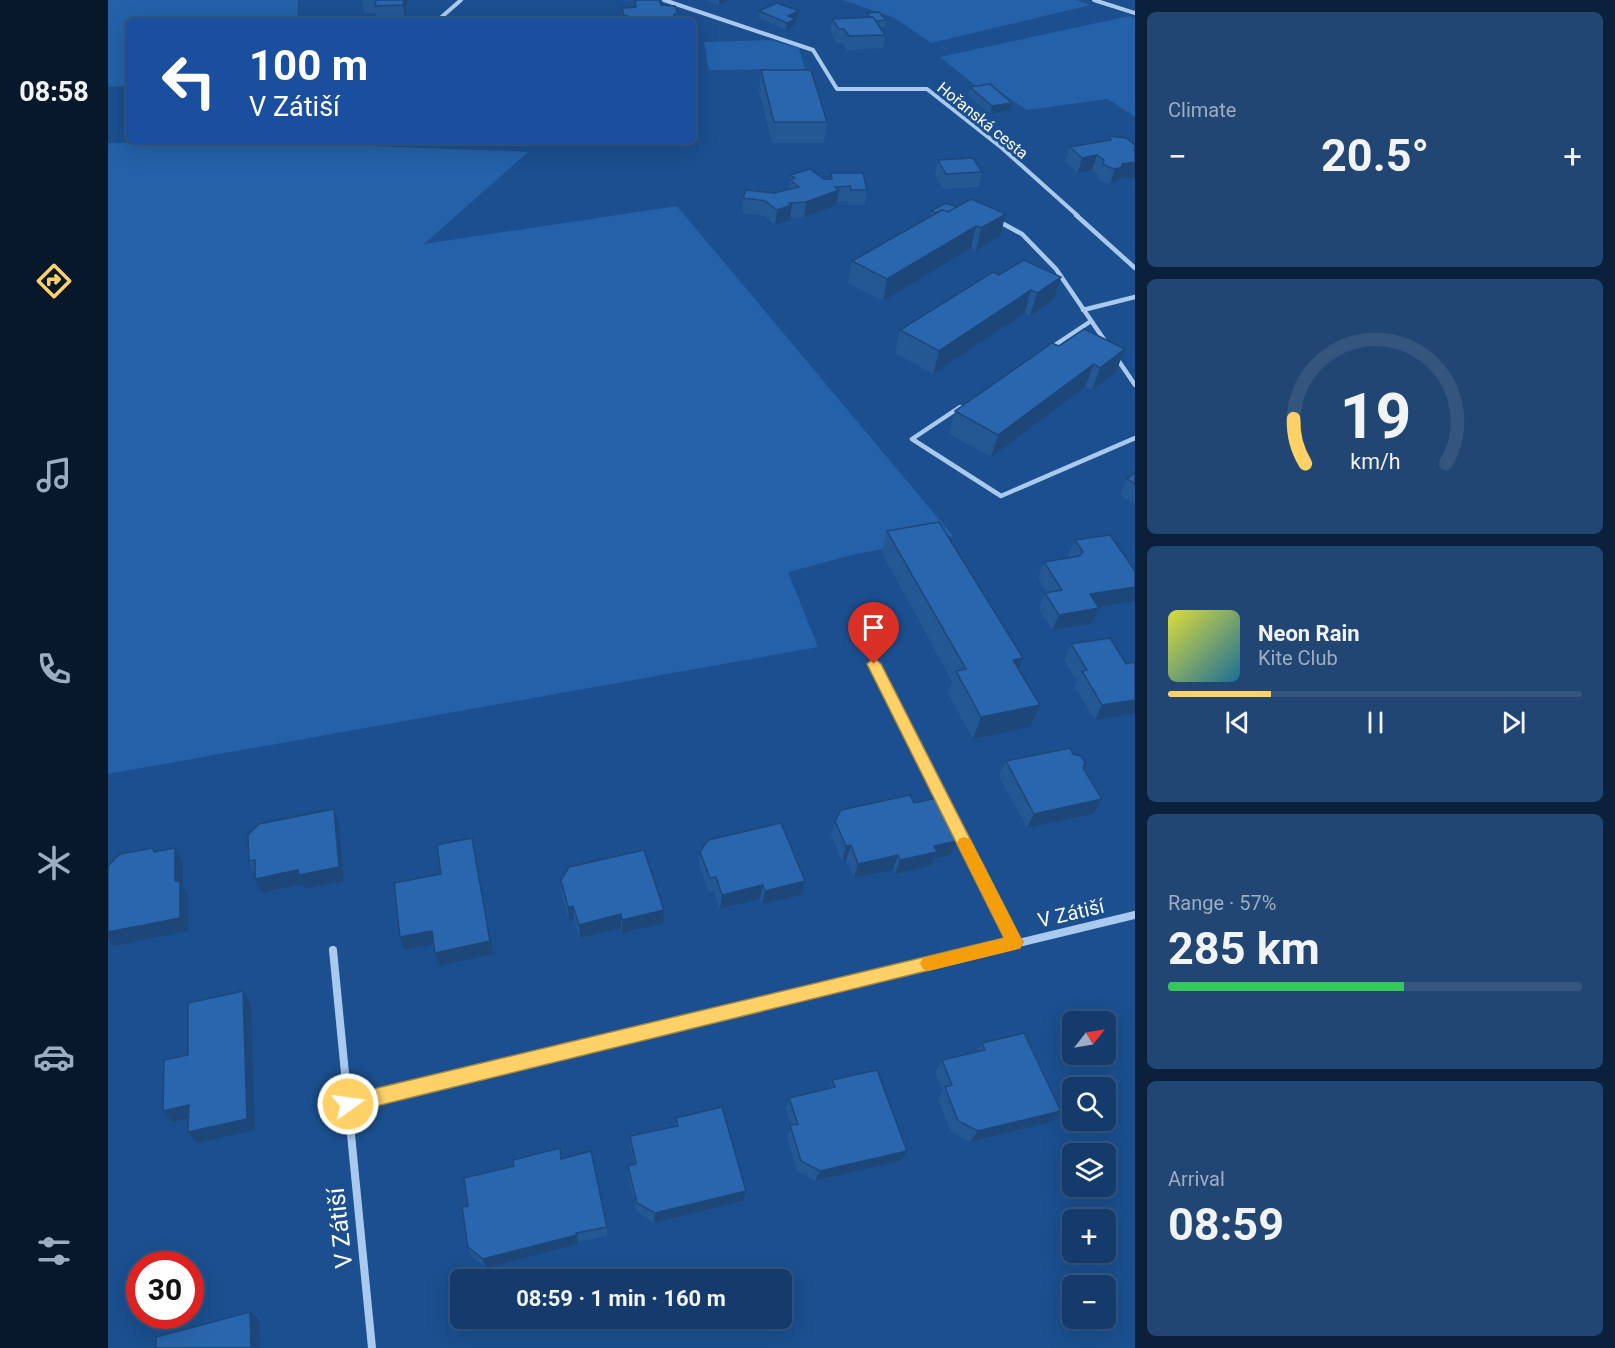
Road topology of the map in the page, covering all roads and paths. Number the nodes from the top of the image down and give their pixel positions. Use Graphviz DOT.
graph roads {
  1 [pos="461,0"];
  2 [pos="664,0"];
  3 [pos="1094,0"];
  4 [pos="1135,13"];
  5 [pos="440,18"];
  6 [pos="995,220"];
  7 [pos="1135,268"];
  8 [pos="1135,297"];
  9 [pos="1083,310"];
  10 [pos="1091,321"];
  11 [pos="1041,354"];
  12 [pos="1135,385"];
  13 [pos="962,407"];
  14 [pos="1135,438"];
  15 [pos="874,664"];
  16 [pos="1135,915"];
  17 [pos="1014,942"];
  18 [pos="333,951"];
  19 [pos="348,1104"];
  20 [pos="372,1348"];
  1 -- 5 [label="street"];
  2 -- 7 [label="street, Hořanská cesta"];
  3 -- 4 [label="street"];
  6 -- 9 [label="street"];
  8 -- 9 [label="street"];
  9 -- 10 [label="street"];
  10 -- 11 [label="street"];
  10 -- 12 [label="street"];
  13 -- 14 [label="street"];
  15 -- 17 [label="street, V Zátiší"];
  16 -- 17 [label="street, V Zátiší"];
  17 -- 19 [label="street, V Zátiší"];
  18 -- 19 [label="street, V Zátiší"];
  19 -- 20 [label="street, V Zátiší"];
}
